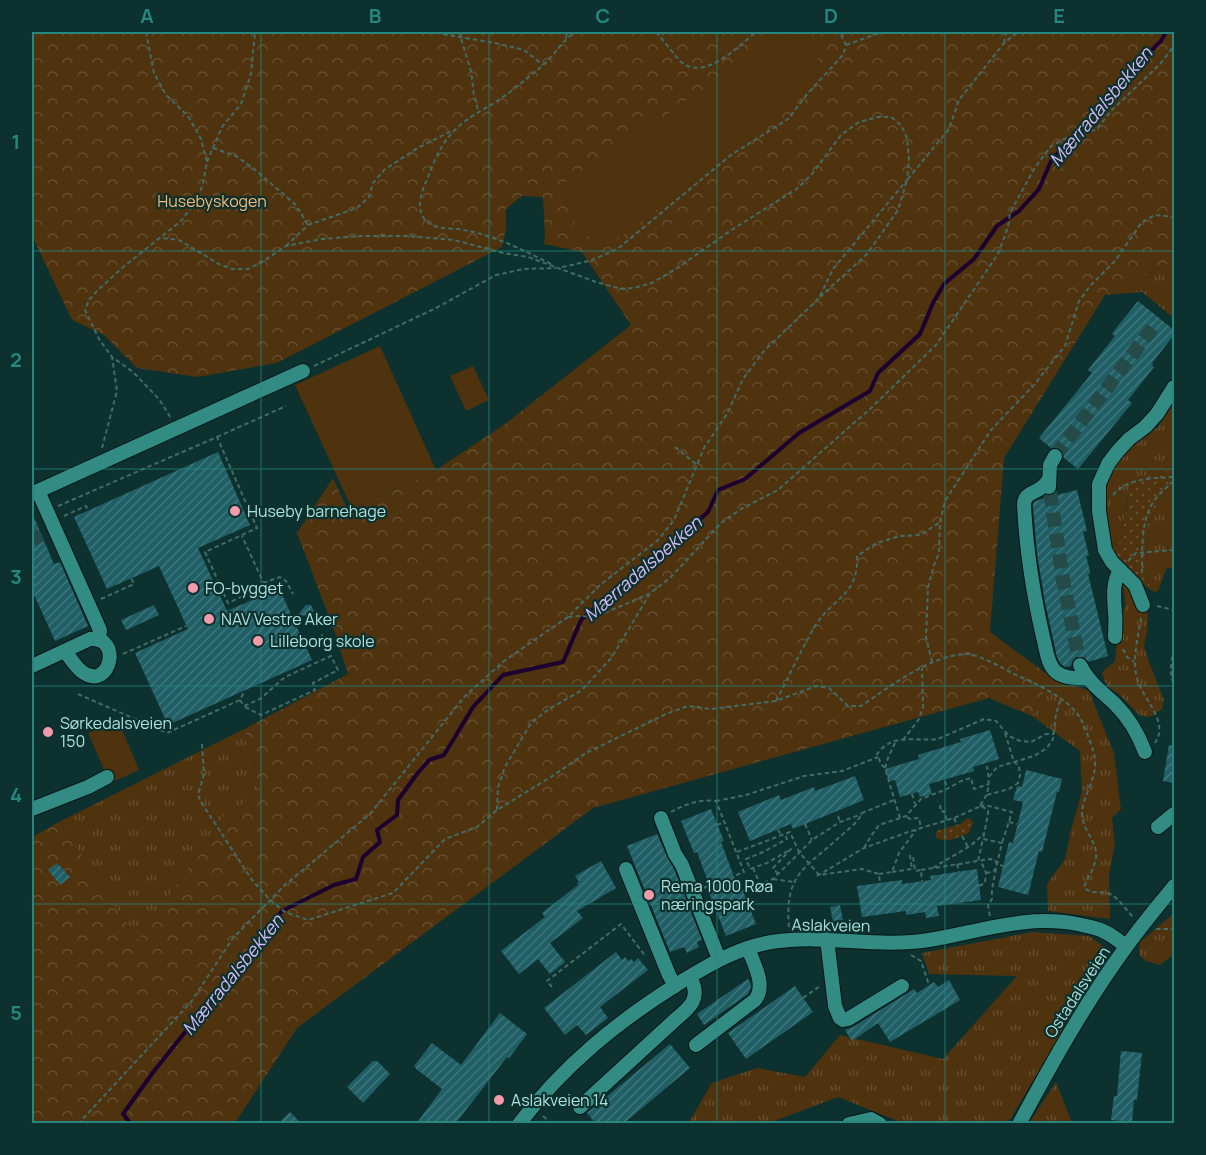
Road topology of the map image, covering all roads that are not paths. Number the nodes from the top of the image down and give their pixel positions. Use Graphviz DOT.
graph roads {
  1 [pos="303,371"];
  2 [pos="1174,387"];
  3 [pos="1055,456"];
  4 [pos="35,493"];
  5 [pos="57,527"];
  6 [pos="41,536"];
  7 [pos="1120,570"];
  8 [pos="1143,605"];
  9 [pos="1115,637"];
  10 [pos="99,640"];
  11 [pos="64,651"];
  12 [pos="32,666"];
  13 [pos="1145,752"];
  14 [pos="107,777"];
  15 [pos="32,809"];
  16 [pos="1174,814"];
  17 [pos="661,818"];
  18 [pos="1158,827"];
  19 [pos="626,869"];
  20 [pos="1174,886"];
  21 [pos="827,939"];
  22 [pos="1126,946"];
  23 [pos="748,948"];
  24 [pos="719,959"];
  25 [pos="690,976"];
  26 [pos="675,986"];
  27 [pos="902,986"];
  28 [pos="696,1045"];
  29 [pos="580,1107"];
  30 [pos="519,1124"];
  31 [pos="849,1124"];
  32 [pos="880,1124"];
  33 [pos="1019,1124"];
  1 -- 4 [label="street"];
  2 -- 7 [label="street"];
  3 -- 13 [label="street"];
  4 -- 5 [label="street"];
  5 -- 6 [label="street"];
  5 -- 10 [label="street"];
  7 -- 8 [label="street"];
  7 -- 9 [label="street"];
  10 -- 11 [label="street"];
  10 -- 11 [label="street"];
  11 -- 12 [label="street"];
  14 -- 15 [label="street"];
  16 -- 18 [label="street"];
  17 -- 24 [label="street"];
  19 -- 26 [label="street"];
  20 -- 22 [label="street, Ostadalsveien"];
  21 -- 22 [label="street, Aslakveien"];
  21 -- 23 [label="street, Aslakveien"];
  21 -- 27 [label="street"];
  22 -- 33 [label="street, Ostadalsveien"];
  23 -- 24 [label="street, Aslakveien"];
  23 -- 28 [label="street"];
  24 -- 25 [label="street, Aslakveien"];
  25 -- 26 [label="street, Aslakveien"];
  25 -- 29 [label="street"];
  26 -- 30 [label="street, Aslakveien"];
  31 -- 32 [label="street"];
}
